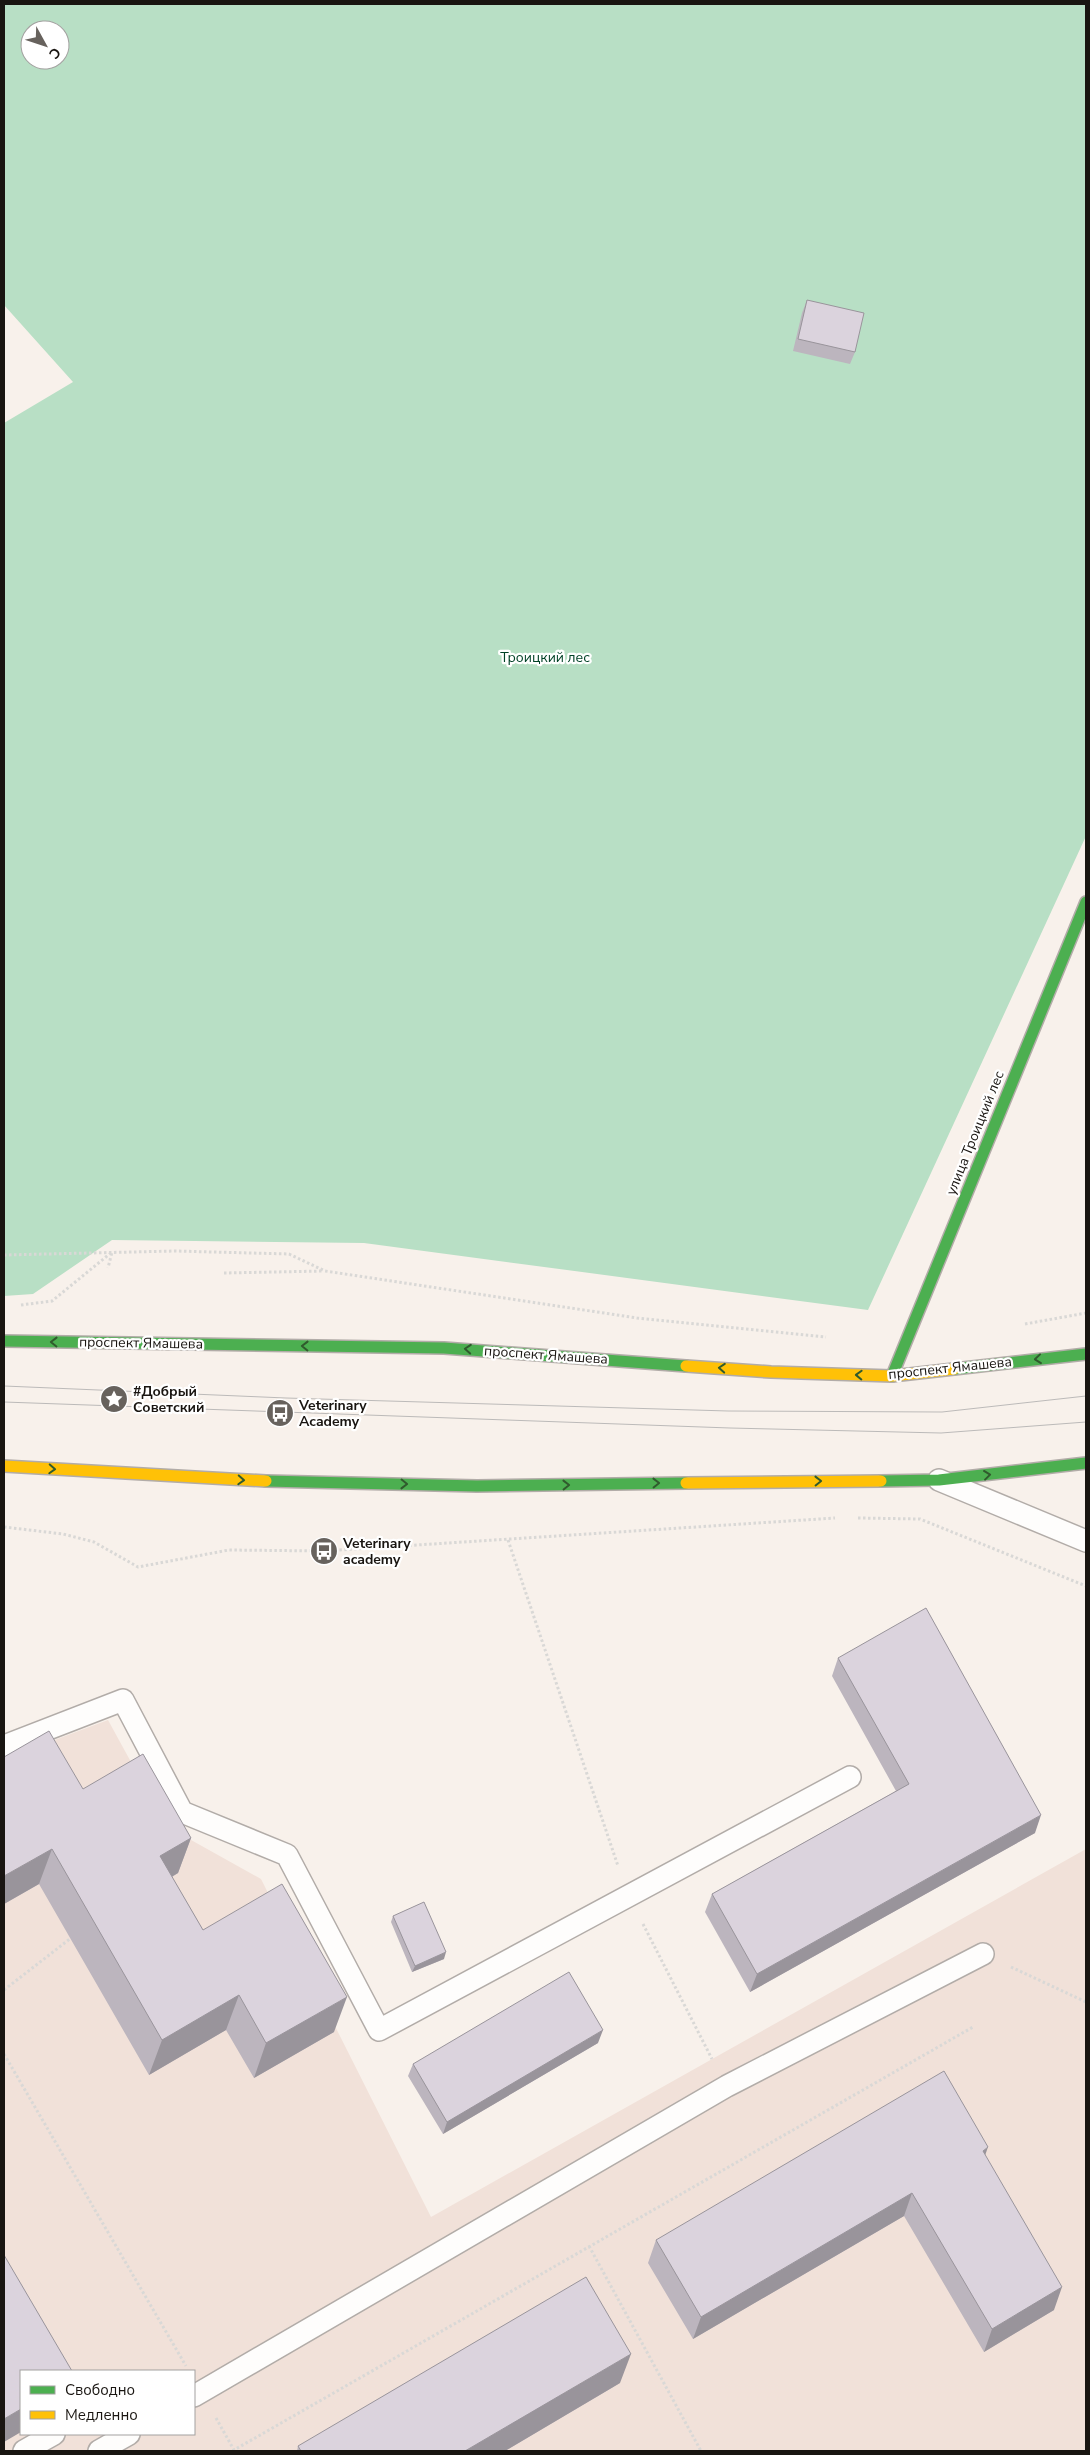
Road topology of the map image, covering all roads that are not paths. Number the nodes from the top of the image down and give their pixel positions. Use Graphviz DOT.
graph roads {
  1 [pos="1086,902"];
  2 [pos="4,1341"];
  3 [pos="1086,1354"];
  4 [pos="892,1376"];
  5 [pos="1086,1463"];
  6 [pos="4,1466"];
  7 [pos="939,1480"];
  8 [pos="1086,1541"];
  9 [pos="4,1746"];
  10 [pos="850,1776"];
  11 [pos="983,1954"];
  12 [pos="198,2394"];
  13 [pos="52,2435"];
  14 [pos="127,2435"];
  15 [pos="24,2451"];
  16 [pos="99,2451"];
  1 -- 4 [label="main road, улица Троицкий лес"];
  4 -- 2 [label="main road, проспект Ямашева, one-way"];
  3 -- 4 [label="main road, проспект Ямашева, one-way"];
  7 -- 5 [label="main road, one-way"];
  6 -- 7 [label="main road, one-way"];
  7 -- 8 [label="lane"];
  9 -- 10 [label="lane"];
  11 -- 12 [label="lane"];
  13 -- 15 [label="lane"];
  14 -- 16 [label="lane"];
}
